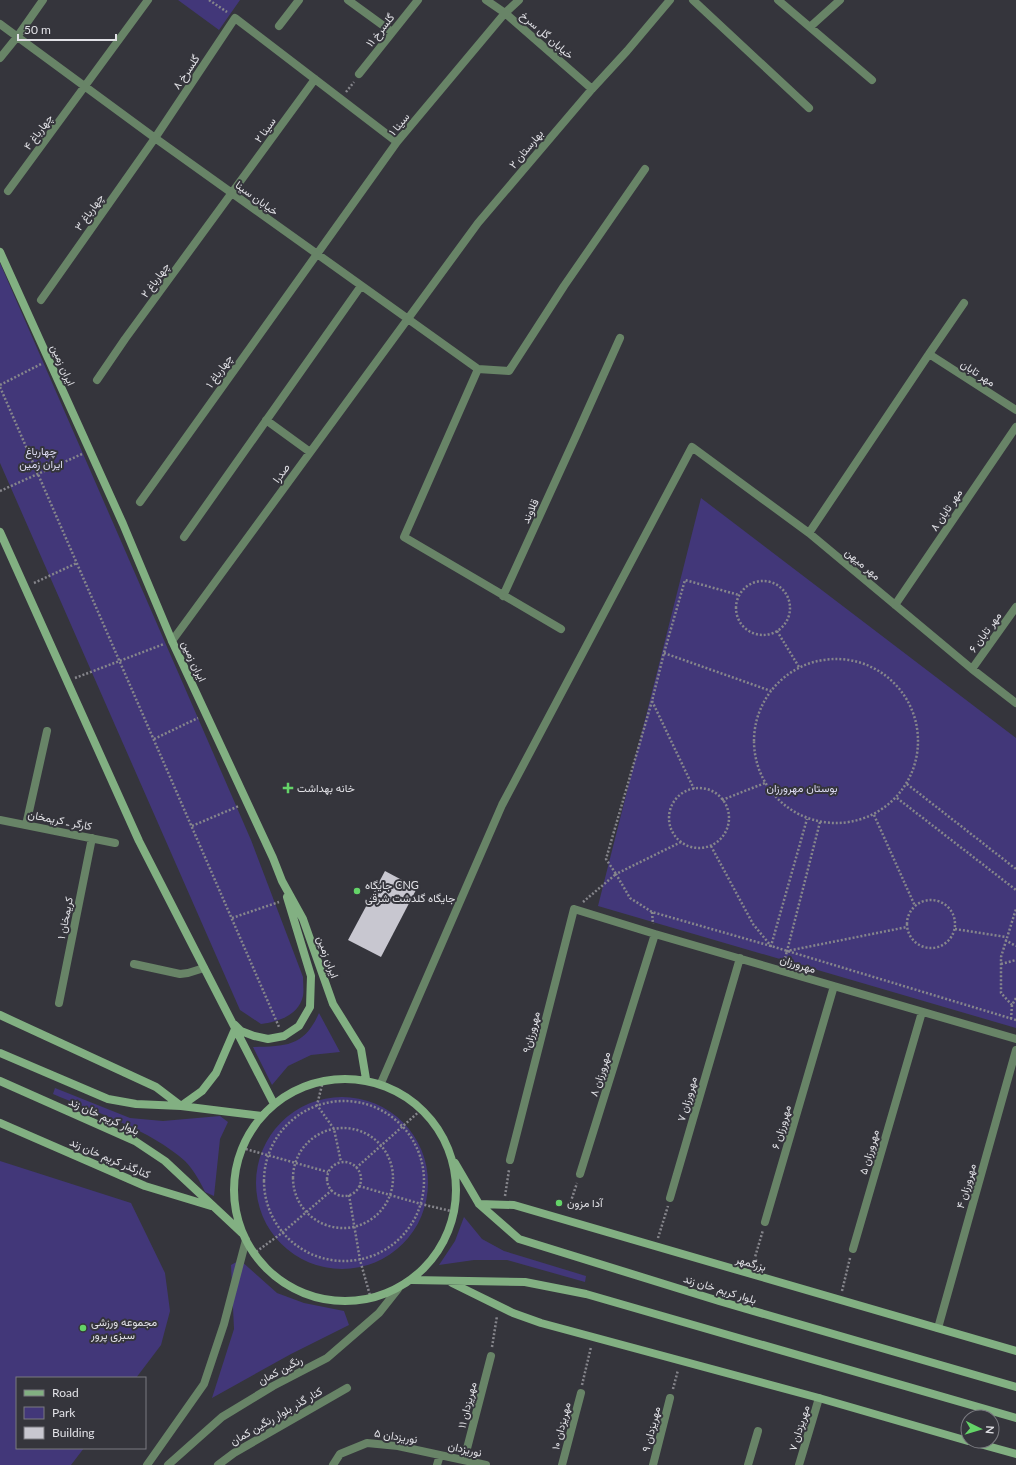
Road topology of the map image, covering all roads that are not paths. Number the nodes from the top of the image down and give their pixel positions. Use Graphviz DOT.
graph roads {
  1 [pos="43,0"];
  2 [pos="148,0"];
  3 [pos="299,0"];
  4 [pos="348,0"];
  5 [pos="418,0"];
  6 [pos="486,0"];
  7 [pos="519,0"];
  8 [pos="670,0"];
  9 [pos="693,0"];
  10 [pos="778,0"];
  11 [pos="840,0"];
  12 [pos="505,14"];
  13 [pos="0,24"];
  14 [pos="279,26"];
  15 [pos="810,27"];
  16 [pos="392,32"];
  17 [pos="17,37"];
  18 [pos="0,58"];
  19 [pos="359,74"];
  20 [pos="315,79"];
  21 [pos="872,80"];
  22 [pos="84,86"];
  23 [pos="592,88"];
  24 [pos="809,108"];
  25 [pos="155,138"];
  26 [pos="397,142"];
  27 [pos="645,169"];
  28 [pos="8,191"];
  29 [pos="232,193"];
  30 [pos="0,252"];
  31 [pos="317,254"];
  32 [pos="361,286"];
  33 [pos="41,300"];
  34 [pos="964,303"];
  35 [pos="407,318"];
  36 [pos="620,338"];
  37 [pos="929,354"];
  38 [pos="478,369"];
  39 [pos="97,380"];
  40 [pos="1016,410"];
  41 [pos="266,420"];
  42 [pos="1016,426"];
  43 [pos="310,452"];
  44 [pos="140,502"];
  45 [pos="0,532"];
  46 [pos="809,533"];
  47 [pos="184,536"];
  48 [pos="503,596"];
  49 [pos="895,606"];
  50 [pos="1016,608"];
  51 [pos="561,629"];
  52 [pos="172,641"];
  53 [pos="972,669"];
  54 [pos="1016,703"];
  55 [pos="47,731"];
  56 [pos="0,820"];
  57 [pos="26,825"];
  58 [pos="92,838"];
  59 [pos="115,843"];
  60 [pos="282,881"];
  61 [pos="574,909"];
  62 [pos="655,934"];
  63 [pos="740,958"];
  64 [pos="134,964"];
  65 [pos="204,968"];
  66 [pos="834,986"];
  67 [pos="60,1003"];
  68 [pos="922,1012"];
  69 [pos="0,1015"];
  70 [pos="234,1026"];
  71 [pos="1016,1040"];
  72 [pos="1016,1050"];
  73 [pos="0,1053"];
  74 [pos="366,1079"];
  75 [pos="0,1081"];
  76 [pos="381,1084"];
  77 [pos="274,1104"];
  78 [pos="182,1106"];
  79 [pos="262,1116"];
  80 [pos="0,1123"];
  81 [pos="453,1160"];
  82 [pos="510,1160"];
  83 [pos="580,1174"];
  84 [pos="670,1198"];
  85 [pos="480,1204"];
  86 [pos="214,1207"];
  87 [pos="765,1222"];
  88 [pos="244,1238"];
  89 [pos="853,1249"];
  90 [pos="412,1280"];
  91 [pos="449,1282"];
  92 [pos="398,1289"];
  93 [pos="938,1328"];
  94 [pos="1016,1351"];
  95 [pos="491,1356"];
  96 [pos="1016,1387"];
  97 [pos="347,1388"];
  98 [pos="581,1393"];
  99 [pos="670,1398"];
  100 [pos="819,1398"];
  101 [pos="1016,1418"];
  102 [pos="758,1431"];
  103 [pos="960,1438"];
  104 [pos="998,1449"];
  105 [pos="234,1453"];
  106 [pos="1016,1454"];
  107 [pos="440,1455"];
  108 [pos="464,1460"];
  109 [pos="146,1465"];
  110 [pos="168,1465"];
  111 [pos="218,1465"];
  112 [pos="230,1465"];
  113 [pos="334,1465"];
  114 [pos="437,1465"];
  115 [pos="486,1465"];
  116 [pos="562,1465"];
  117 [pos="654,1465"];
  118 [pos="748,1465"];
  119 [pos="799,1465"];
  1 -- 17 [label="street"];
  2 -- 22 [label="street, چهارباغ ۴"];
  3 -- 14 [label="street"];
  4 -- 16 [label="street"];
  5 -- 16 [label="street, گلسرخ ۱۱"];
  6 -- 12 [label="street, خیابان گل سرخ"];
  7 -- 12 [label="street, سینا ۱"];
  8 -- 23 [label="street, بهارستان ۲"];
  9 -- 24 [label="street"];
  10 -- 15 [label="street"];
  11 -- 15 [label="street"];
  12 -- 23 [label="street, خیابان گل سرخ"];
  12 -- 26 [label="street, سینا ۱"];
  13 -- 17 [label="street, خیابان سینا"];
  15 -- 21 [label="street"];
  16 -- 19 [label="street, گلسرخ ۱۱"];
  17 -- 18 [label="street"];
  17 -- 22 [label="street, خیابان سینا"];
  20 -- 25 [label="street, گلسرخ ۸"];
  20 -- 26 [label="street"];
  20 -- 29 [label="street, سینا ۲"];
  22 -- 25 [label="street, خیابان سینا"];
  22 -- 28 [label="street, چهارباغ ۴"];
  23 -- 35 [label="street, بهارستان ۲"];
  25 -- 29 [label="street, خیابان سینا"];
  25 -- 33 [label="street, چهارباغ ۳"];
  26 -- 31 [label="street, سینا ۱"];
  27 -- 38 [label="street"];
  29 -- 31 [label="street, خیابان سینا"];
  29 -- 39 [label="street, چهارباغ ۲"];
  30 -- 52 [label="main road, ایران زمین"];
  31 -- 32 [label="street, خیابان سینا"];
  31 -- 44 [label="street, چهارباغ ۱"];
  32 -- 35 [label="street, خیابان سینا"];
  32 -- 41 [label="street"];
  34 -- 37 [label="street"];
  35 -- 38 [label="street, خیابان سینا"];
  35 -- 43 [label="street, صدرا"];
  36 -- 48 [label="street, قلاوند"];
  37 -- 40 [label="street, مهر تابان"];
  37 -- 46 [label="street"];
  38 -- 48 [label="street"];
  41 -- 43 [label="street"];
  41 -- 47 [label="street"];
  42 -- 49 [label="street, مهر تابان ۸"];
  43 -- 52 [label="street, صدرا"];
  45 -- 65 [label="main road"];
  46 -- 49 [label="street, مهر میهن"];
  46 -- 76 [label="street, مهر میهن"];
  48 -- 51 [label="street"];
  49 -- 53 [label="street, مهر میهن"];
  50 -- 53 [label="street, مهر تابان ۶"];
  52 -- 60 [label="main road, ایران زمین"];
  53 -- 54 [label="street, مهر میهن"];
  55 -- 57 [label="street"];
  56 -- 57 [label="street, کارگر ـ کریمخان"];
  57 -- 58 [label="street, کارگر ـ کریمخان"];
  58 -- 59 [label="street, کارگر ـ کریمخان"];
  58 -- 67 [label="street, کریمخان ۱"];
  60 -- 70 [label="main road"];
  60 -- 74 [label="main road, ایران زمین"];
  61 -- 62 [label="street, مهرورزان"];
  61 -- 82 [label="street, مهرورزان۹"];
  62 -- 63 [label="street, مهرورزان"];
  62 -- 83 [label="street, مهرورزان ۸"];
  63 -- 66 [label="street, مهرورزان"];
  63 -- 84 [label="street, مهرورزان ۷"];
  64 -- 65 [label="street"];
  65 -- 70 [label="main road"];
  66 -- 68 [label="street, مهرورزان"];
  66 -- 87 [label="street, مهرورزان ۶"];
  68 -- 71 [label="street, مهرورزان"];
  68 -- 89 [label="street, مهرورزان ۵"];
  69 -- 78 [label="main road"];
  70 -- 77 [label="main road"];
  70 -- 78 [label="main road"];
  72 -- 93 [label="street, مهرورزان ۴"];
  73 -- 78 [label="main road, بلوار کریم خان زند"];
  74 -- 76 [label="main road"];
  74 -- 77 [label="main road"];
  75 -- 86 [label="main road, بلوار کریم خان زند"];
  76 -- 81 [label="main road"];
  77 -- 79 [label="main road"];
  78 -- 79 [label="main road, بلوار کریم خان زند"];
  79 -- 88 [label="main road"];
  80 -- 86 [label="main road, کنارگذر کریم خان زند"];
  81 -- 85 [label="main road, بلوار کریم خان زند"];
  81 -- 90 [label="main road"];
  85 -- 93 [label="main road, بزرگمهر"];
  85 -- 96 [label="main road, بلوار کریم خان زند"];
  86 -- 88 [label="main road, بلوار کریم خان زند"];
  88 -- 92 [label="main road"];
  88 -- 109 [label="street"];
  90 -- 91 [label="main road"];
  90 -- 92 [label="main road"];
  91 -- 100 [label="main road"];
  91 -- 101 [label="main road"];
  92 -- 110 [label="street, رنگین کمان"];
  93 -- 94 [label="main road, بزرگمهر"];
  95 -- 108 [label="street, مهریزدان ۱۱"];
  97 -- 105 [label="street, کنار گذر بلوار رنگین کمان"];
  98 -- 116 [label="street, مهریزدان ۱۰"];
  99 -- 117 [label="street, مهریزدان ۹"];
  100 -- 103 [label="main road"];
  100 -- 119 [label="street, مهریزدان ۷"];
  102 -- 118 [label="street"];
  104 -- 106 [label="main road"];
  105 -- 111 [label="street, کنار گذر بلوار رنگین کمان"];
  105 -- 112 [label="street"];
  107 -- 108 [label="street, نوریزدان"];
  107 -- 113 [label="street, نوریزدان ۵"];
  107 -- 114 [label="street"];
  108 -- 115 [label="street, نوریزدان"];
}
